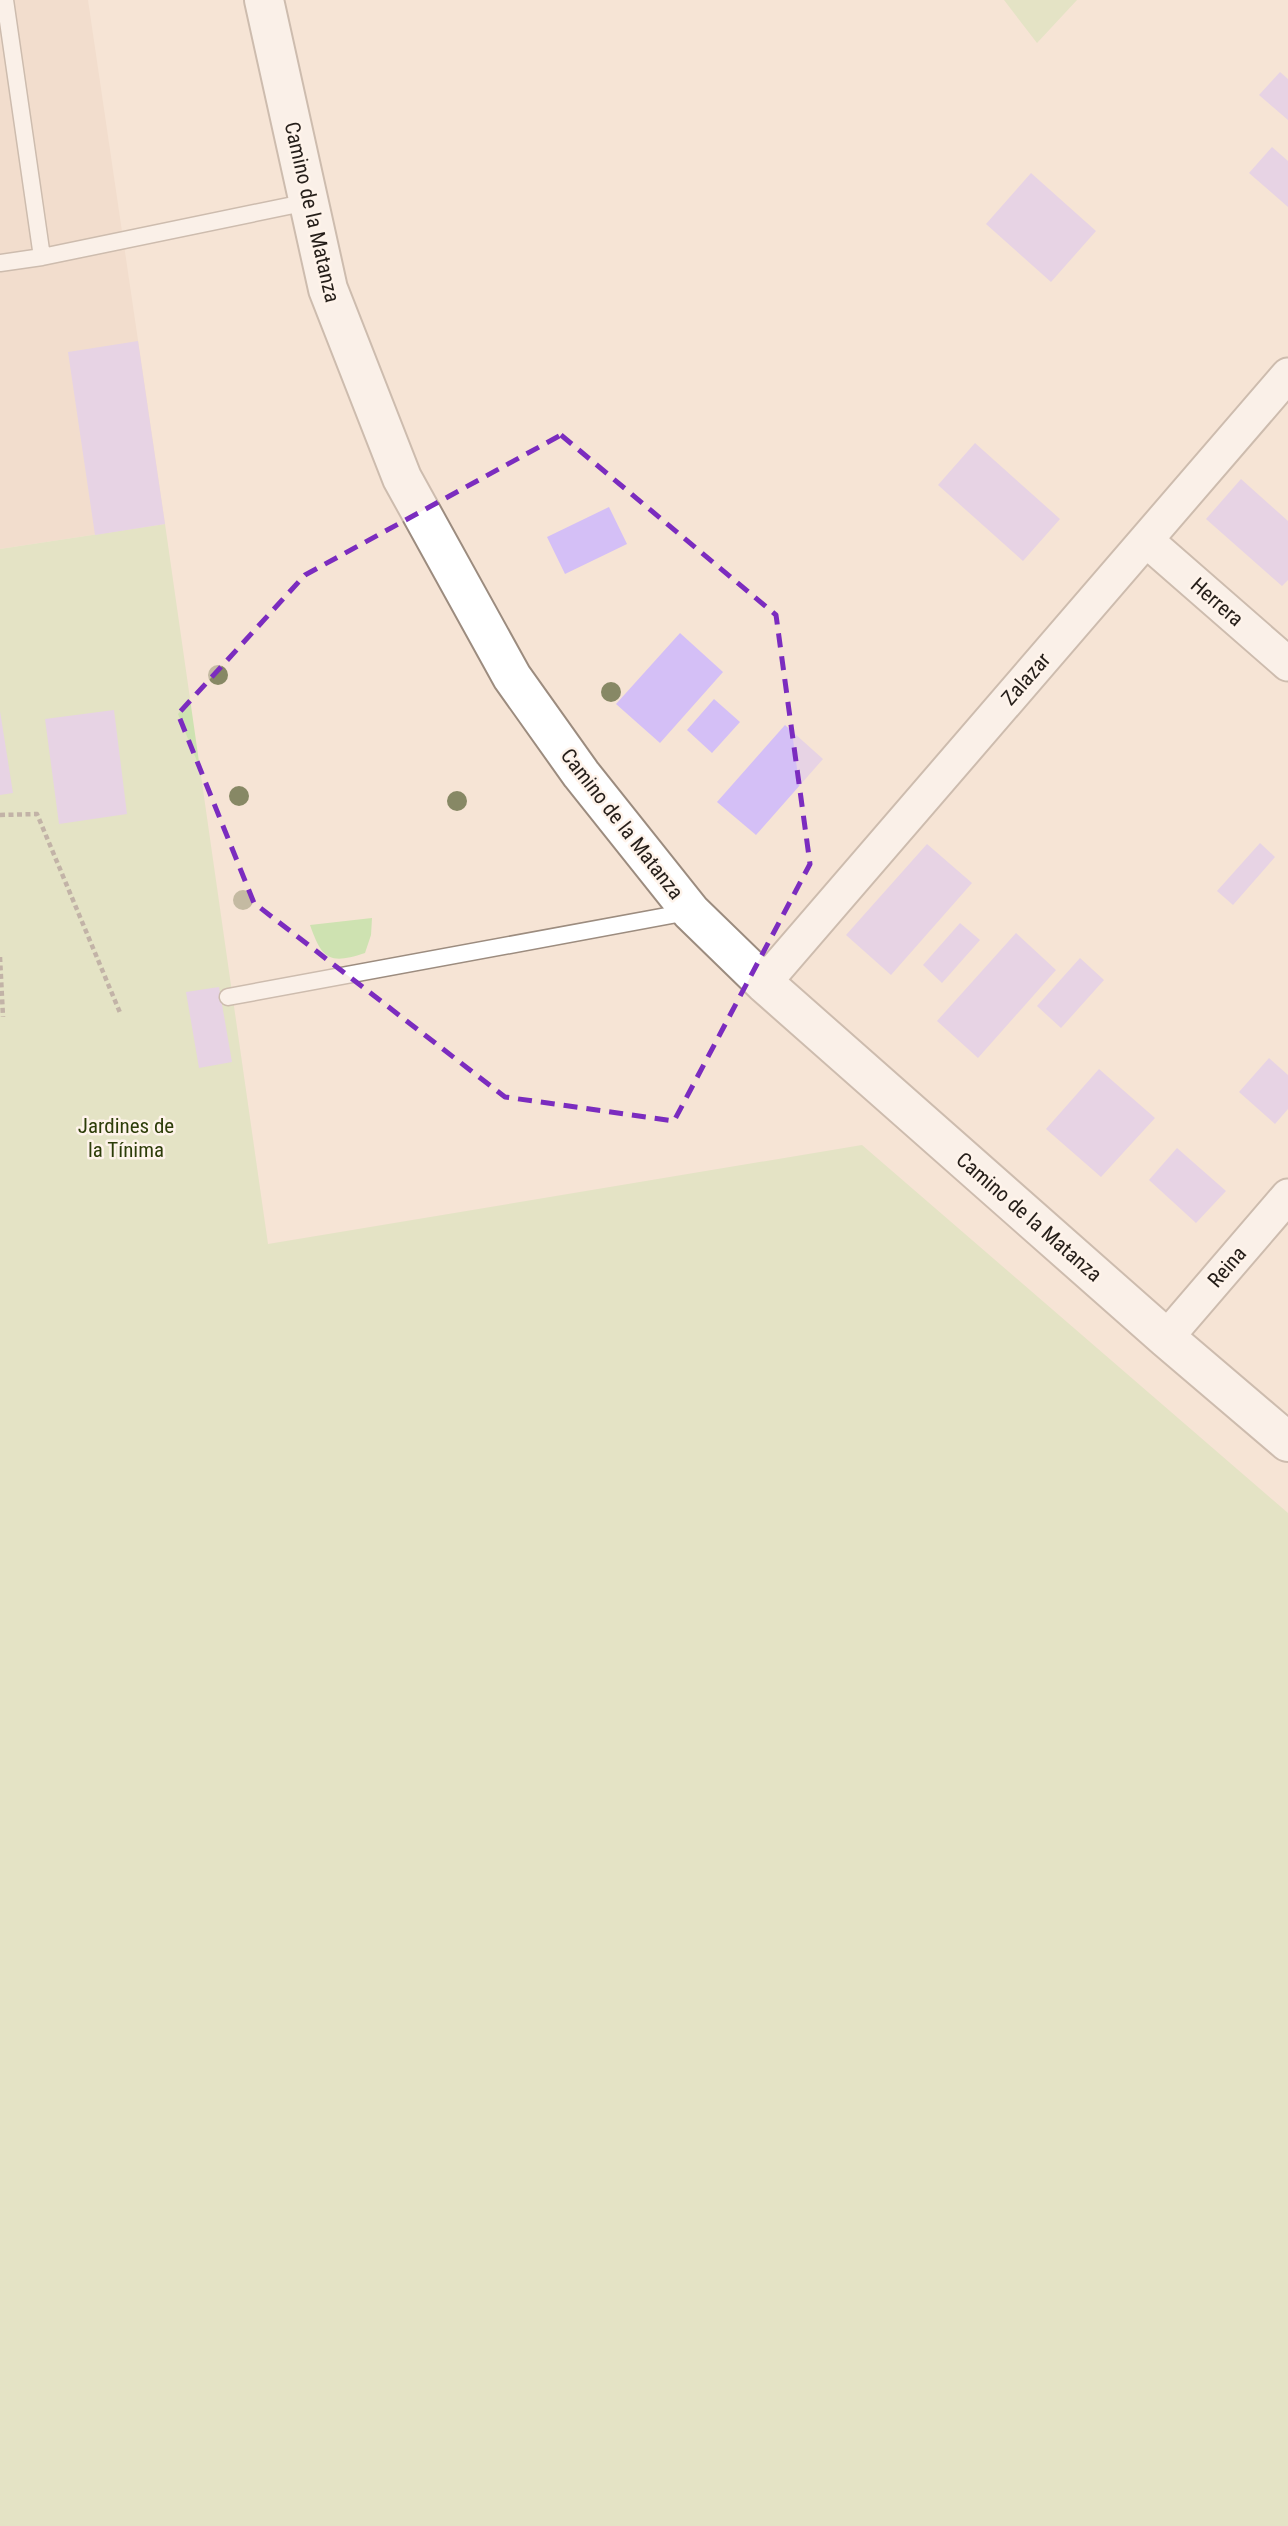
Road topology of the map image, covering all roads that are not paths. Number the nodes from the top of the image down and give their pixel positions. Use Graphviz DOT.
graph roads {
  1 [pos="5,0"];
  2 [pos="264,0"];
  3 [pos="308,202"];
  4 [pos="42,257"];
  5 [pos="0,263"];
  6 [pos="1288,375"];
  7 [pos="1146,540"];
  8 [pos="1288,664"];
  9 [pos="691,912"];
  10 [pos="764,983"];
  11 [pos="229,997"];
  12 [pos="1288,1196"];
  13 [pos="1166,1338"];
  14 [pos="1288,1442"];
  1 -- 4 [label="lane"];
  2 -- 3 [label="street, Camino de la Matanza"];
  3 -- 4 [label="lane"];
  3 -- 9 [label="street, Camino de la Matanza"];
  4 -- 5 [label="lane"];
  6 -- 7 [label="street, Zalazar"];
  7 -- 8 [label="street, Herrera"];
  7 -- 10 [label="street, Zalazar"];
  9 -- 10 [label="street, Camino de la Matanza"];
  9 -- 11 [label="lane"];
  10 -- 13 [label="street, Camino de la Matanza"];
  12 -- 13 [label="street, Reina"];
  13 -- 14 [label="street, Camino de la Matanza"];
}
